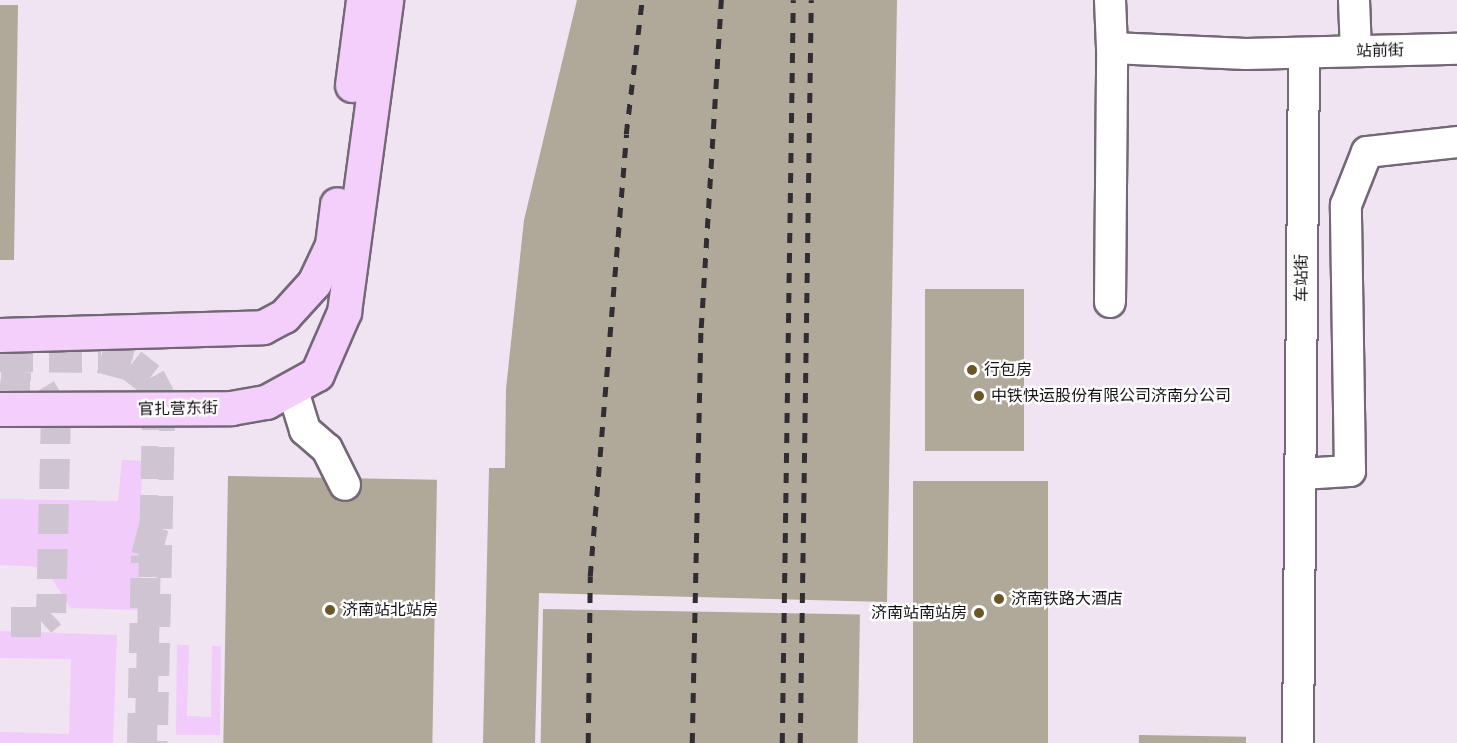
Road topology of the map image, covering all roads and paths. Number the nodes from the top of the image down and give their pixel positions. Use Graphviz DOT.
graph roads {
  1 [pos="363,0"];
  2 [pos="386,0"];
  3 [pos="1110,0"];
  4 [pos="1354,0"];
  5 [pos="1112,48"];
  6 [pos="1457,49"];
  7 [pos="1356,51"];
  8 [pos="1304,53"];
  9 [pos="1457,142"];
  10 [pos="1110,302"];
  11 [pos="0,335"];
  12 [pos="293,391"];
  13 [pos="0,409"];
  14 [pos="1301,474"];
  15 [pos="345,484"];
  16 [pos="1298,743"];
  1 -- 11 [label="main road"];
  2 -- 12 [label="main road, 官扎营东街"];
  3 -- 5 [label="street"];
  4 -- 7 [label="street"];
  5 -- 8 [label="street"];
  5 -- 10 [label="street"];
  6 -- 7 [label="street, 站前街"];
  7 -- 8 [label="street, 站前街"];
  8 -- 14 [label="street, 车站街"];
  9 -- 14 [label="street"];
  12 -- 13 [label="main road, 官扎营东街"];
  12 -- 15 [label="street"];
  14 -- 16 [label="street, 车站街"];
}
